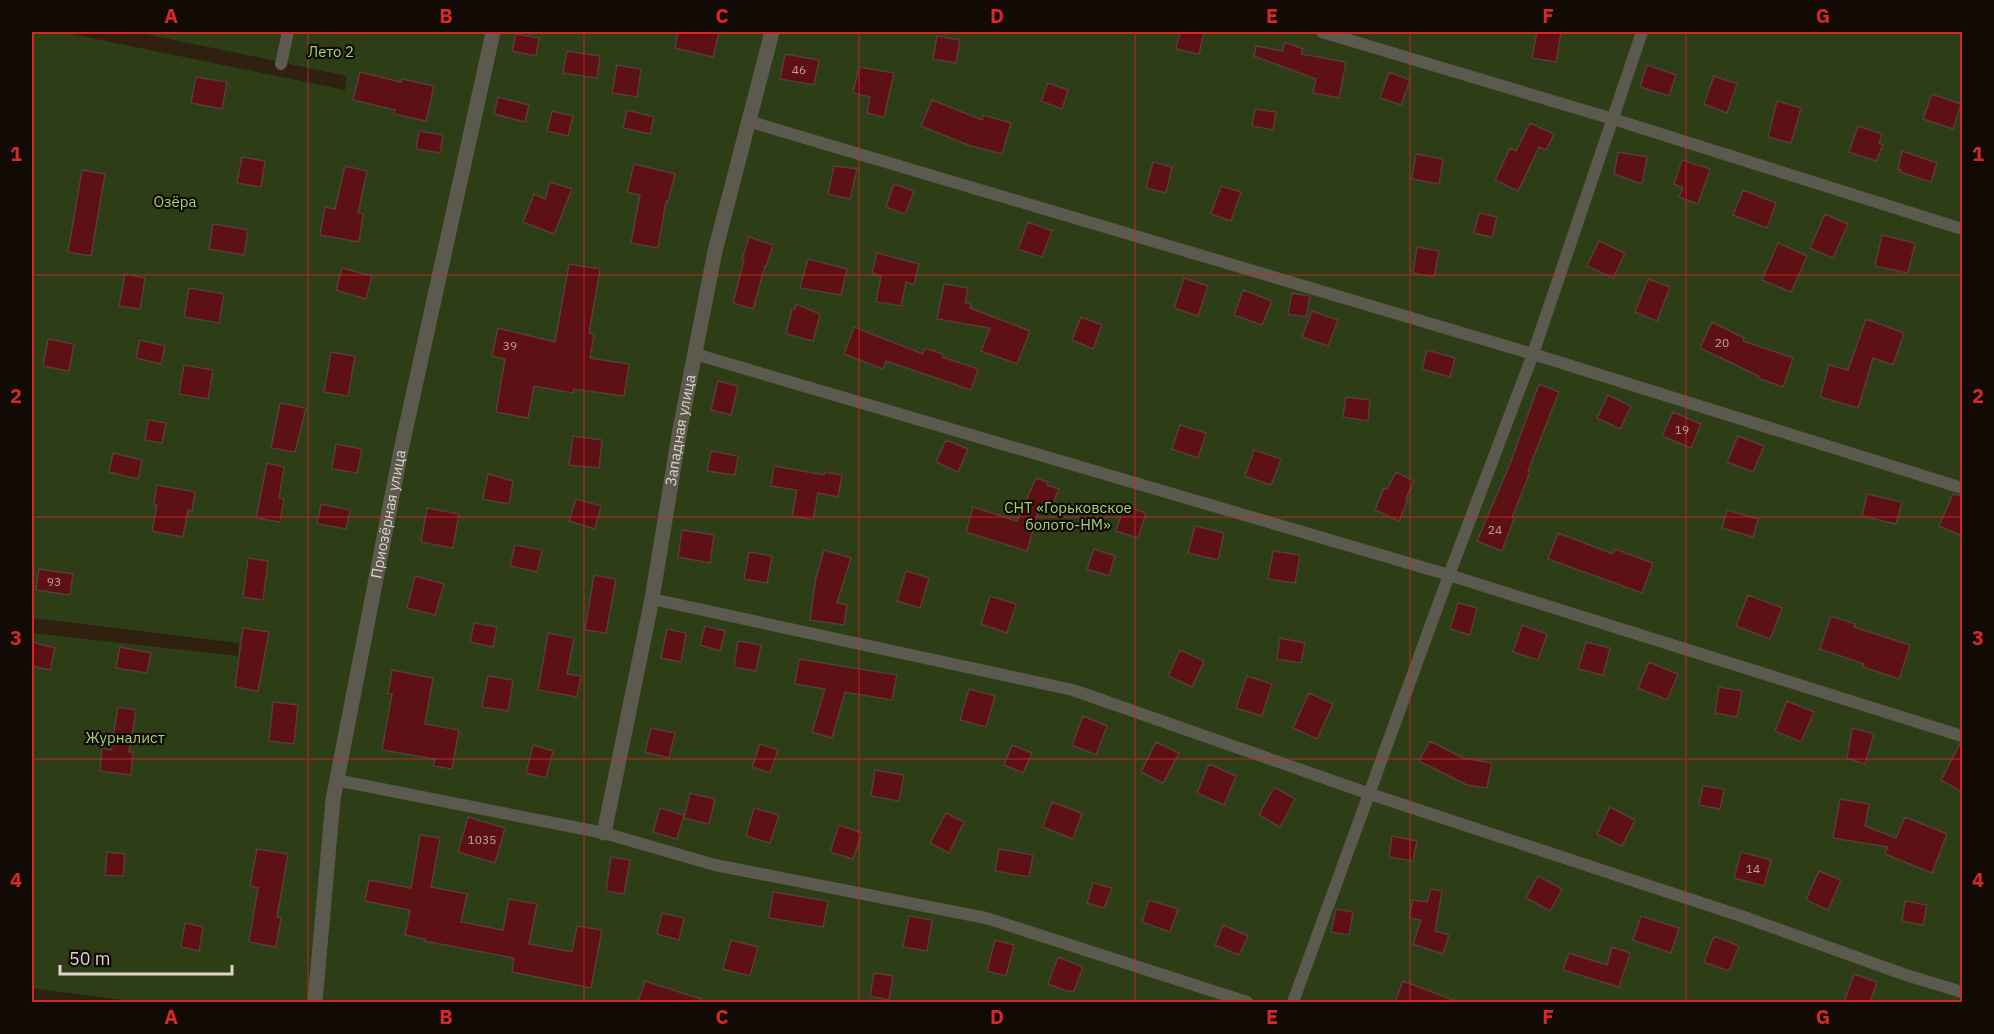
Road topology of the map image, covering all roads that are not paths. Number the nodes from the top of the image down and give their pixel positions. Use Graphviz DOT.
graph roads {
  1 [pos="288,32"];
  2 [pos="493,32"];
  3 [pos="772,32"];
  4 [pos="1322,32"];
  5 [pos="1642,32"];
  6 [pos="281,64"];
  7 [pos="1613,119"];
  8 [pos="748,122"];
  9 [pos="1962,229"];
  10 [pos="695,354"];
  11 [pos="1533,354"];
  12 [pos="1962,488"];
  13 [pos="1449,575"];
  14 [pos="652,599"];
  15 [pos="1962,736"];
  16 [pos="336,780"];
  17 [pos="1370,794"];
  18 [pos="604,833"];
  19 [pos="1962,992"];
  20 [pos="315,1002"];
  21 [pos="1248,1002"];
  22 [pos="1293,1002"];
  1 -- 6 [label="lane"];
  2 -- 16 [label="street, Приозёрная улица"];
  3 -- 8 [label="street, Западная улица"];
  4 -- 7 [label="lane"];
  5 -- 7 [label="lane"];
  7 -- 9 [label="lane"];
  7 -- 11 [label="lane"];
  8 -- 10 [label="street, Западная улица"];
  8 -- 11 [label="lane"];
  10 -- 13 [label="lane"];
  10 -- 14 [label="street, Западная улица"];
  11 -- 12 [label="lane"];
  11 -- 13 [label="lane"];
  13 -- 15 [label="lane"];
  13 -- 17 [label="lane"];
  14 -- 17 [label="lane"];
  14 -- 18 [label="street, Западная улица"];
  16 -- 18 [label="lane"];
  16 -- 20 [label="street, Приозёрная улица"];
  17 -- 19 [label="lane"];
  17 -- 22 [label="lane"];
  18 -- 21 [label="lane"];
}
